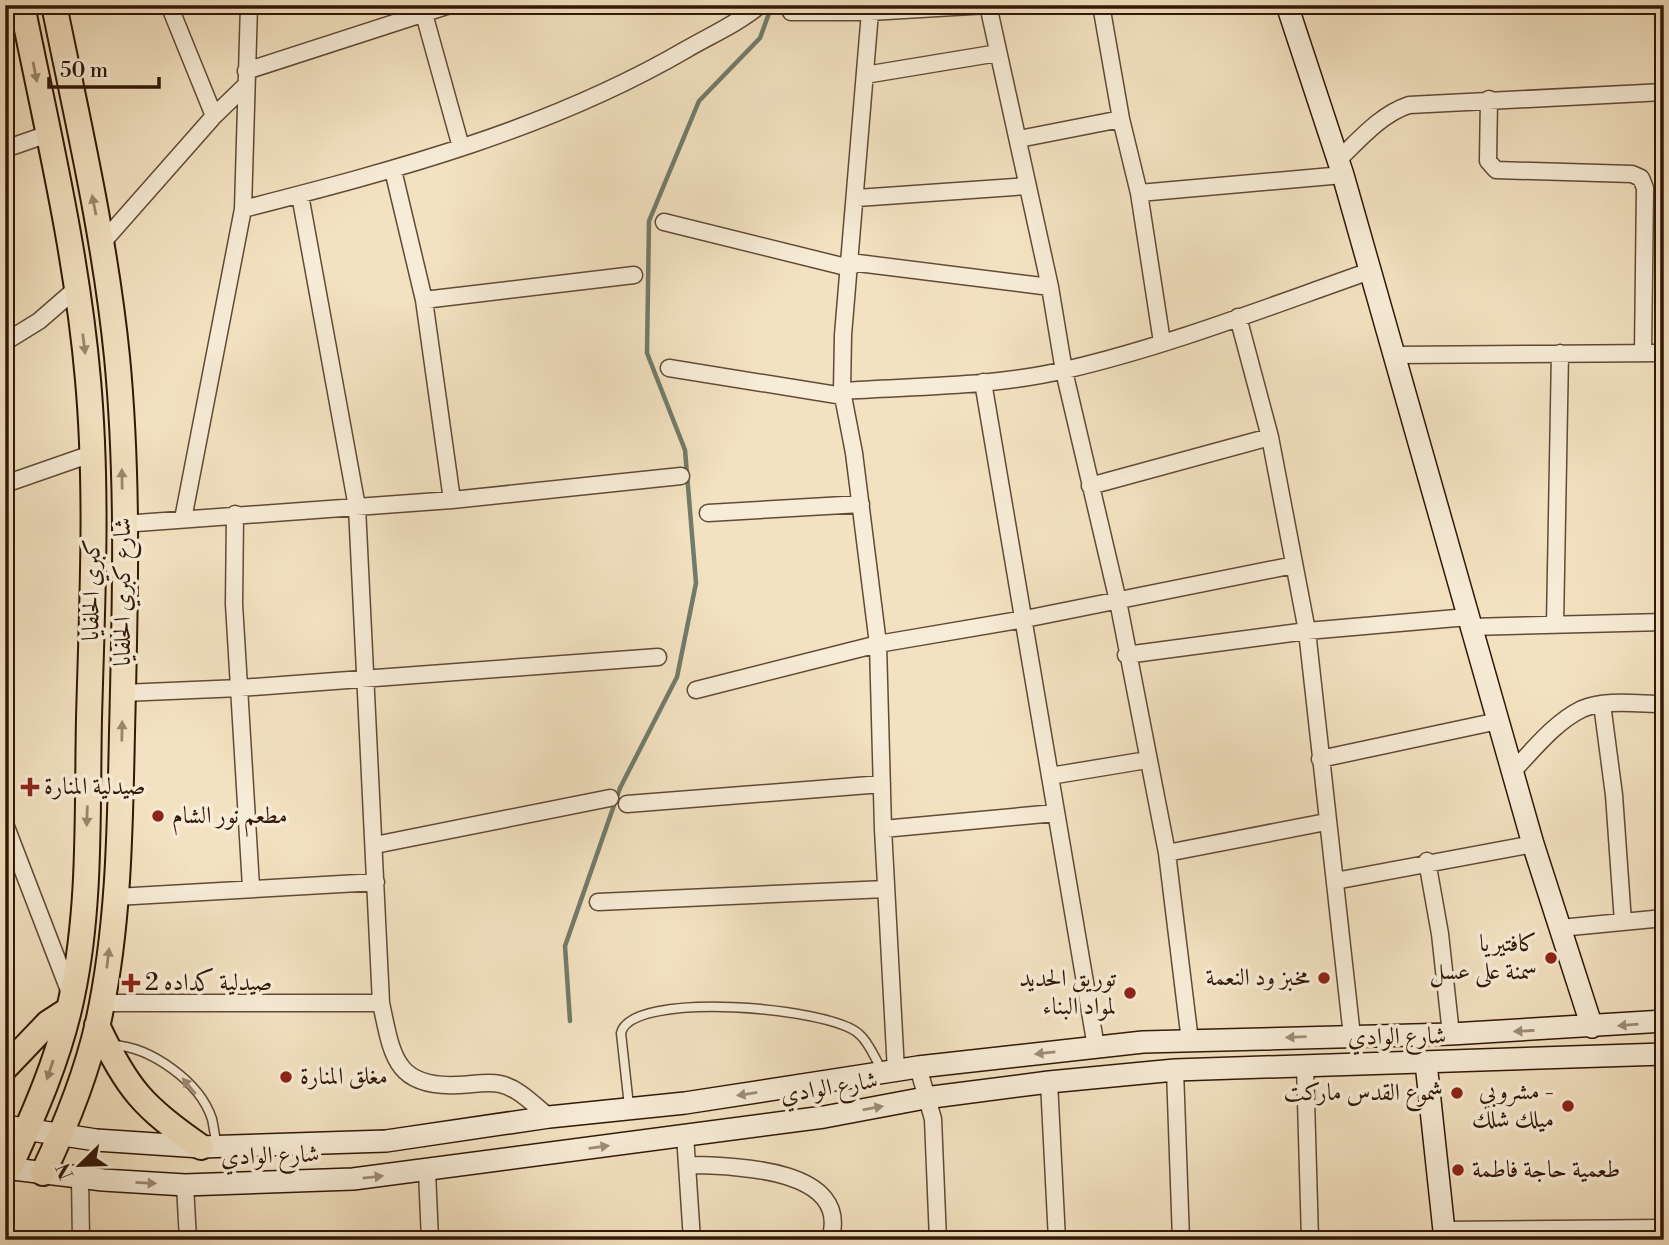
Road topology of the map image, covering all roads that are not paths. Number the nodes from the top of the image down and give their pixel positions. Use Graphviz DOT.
graph roads {
  1 [pos="22,5"];
  2 [pos="54,5"];
  3 [pos="169,5"];
  4 [pos="249,5"];
  5 [pos="450,5"];
  6 [pos="760,5"];
  7 [pos="1101,5"];
  8 [pos="1287,5"];
  9 [pos="791,12"];
  10 [pos="870,12"];
  11 [pos="424,14"];
  12 [pos="998,53"];
  13 [pos="865,75"];
  14 [pos="246,79"];
  15 [pos="1664,92"];
  16 [pos="1489,99"];
  17 [pos="214,116"];
  18 [pos="1121,119"];
  19 [pos="48,134"];
  20 [pos="1019,139"];
  21 [pos="461,147"];
  22 [pos="5,149"];
  23 [pos="1340,168"];
  24 [pos="393,170"];
  25 [pos="1028,186"];
  26 [pos="1139,193"];
  27 [pos="300,195"];
  28 [pos="857,198"];
  29 [pos="243,209"];
  30 [pos="664,222"];
  31 [pos="102,243"];
  32 [pos="850,265"];
  33 [pos="1370,271"];
  34 [pos="634,275"];
  35 [pos="1050,287"];
  36 [pos="77,288"];
  37 [pos="424,300"];
  38 [pos="1238,317"];
  39 [pos="5,342"];
  40 [pos="1162,342"];
  41 [pos="1560,353"];
  42 [pos="1643,353"];
  43 [pos="1664,354"];
  44 [pos="1395,355"];
  45 [pos="669,368"];
  46 [pos="1064,370"];
  47 [pos="88,378"];
  48 [pos="118,378"];
  49 [pos="983,382"];
  50 [pos="842,394"];
  51 [pos="1270,437"];
  52 [pos="122,440"];
  53 [pos="93,446"];
  54 [pos="681,476"];
  55 [pos="5,484"];
  56 [pos="1090,486"];
  57 [pos="452,500"];
  58 [pos="861,504"];
  59 [pos="357,507"];
  60 [pos="708,513"];
  61 [pos="235,514"];
  62 [pos="183,519"];
  63 [pos="123,524"];
  64 [pos="1294,565"];
  65 [pos="1118,601"];
  66 [pos="1025,619"];
  67 [pos="1469,622"];
  68 [pos="1664,622"];
  69 [pos="1555,625"];
  70 [pos="1307,631"];
  71 [pos="878,644"];
  72 [pos="1126,655"];
  73 [pos="658,657"];
  74 [pos="363,677"];
  75 [pos="240,688"];
  76 [pos="695,691"];
  77 [pos="123,693"];
  78 [pos="1602,704"];
  79 [pos="1664,704"];
  80 [pos="1498,721"];
  81 [pos="1320,759"];
  82 [pos="1147,760"];
  83 [pos="1513,771"];
  84 [pos="1051,776"];
  85 [pos="882,784"];
  86 [pos="610,798"];
  87 [pos="627,804"];
  88 [pos="1055,813"];
  89 [pos="1326,822"];
  90 [pos="883,829"];
  91 [pos="6,830"];
  92 [pos="1533,844"];
  93 [pos="375,845"];
  94 [pos="1167,853"];
  95 [pos="1427,861"];
  96 [pos="1335,881"];
  97 [pos="376,882"];
  98 [pos="251,887"];
  99 [pos="886,889"];
  100 [pos="116,897"];
  101 [pos="598,902"];
  102 [pos="1664,918"];
  103 [pos="1623,922"];
  104 [pos="1560,928"];
  105 [pos="382,1003"];
  106 [pos="70,1004"];
  107 [pos="1664,1021"];
  108 [pos="102,1024"];
  109 [pos="1592,1027"];
  110 [pos="1451,1034"];
  111 [pos="1352,1036"];
  112 [pos="1190,1041"];
  113 [pos="1096,1047"];
  114 [pos="1664,1054"];
  115 [pos="1426,1063"];
  116 [pos="1305,1065"];
  117 [pos="918,1067"];
  118 [pos="5,1068"];
  119 [pos="1175,1070"];
  120 [pos="890,1071"];
  121 [pos="1049,1082"];
  122 [pos="818,1083"];
  123 [pos="925,1098"];
  124 [pos="630,1109"];
  125 [pos="549,1117"];
  126 [pos="824,1117"];
  127 [pos="16,1128"];
  128 [pos="61,1135"];
  129 [pos="685,1135"];
  130 [pos="209,1147"];
  131 [pos="687,1165"];
  132 [pos="7,1169"];
  133 [pos="427,1172"];
  134 [pos="43,1173"];
  135 [pos="80,1178"];
  136 [pos="185,1185"];
  137 [pos="1664,1228"];
  138 [pos="1445,1235"];
  139 [pos="1579,1235"];
  140 [pos="81,1240"];
  141 [pos="188,1240"];
  142 [pos="430,1240"];
  143 [pos="692,1240"];
  144 [pos="830,1240"];
  145 [pos="938,1240"];
  146 [pos="1057,1240"];
  147 [pos="1181,1240"];
  148 [pos="1310,1240"];
  1 -- 19 [label="main road, كبري الحلفايا, one-way"];
  31 -- 2 [label="main road, شارع كبري الحلفايا, one-way"];
  3 -- 17 [label="street"];
  4 -- 14 [label="street"];
  5 -- 11 [label="street"];
  6 -- 21 [label="street"];
  7 -- 18 [label="street"];
  8 -- 23 [label="main road"];
  9 -- 10 [label="street"];
  10 -- 12 [label="street"];
  10 -- 13 [label="street"];
  11 -- 14 [label="street"];
  11 -- 21 [label="street"];
  12 -- 13 [label="street"];
  12 -- 20 [label="street"];
  13 -- 28 [label="street"];
  14 -- 17 [label="street"];
  14 -- 29 [label="street"];
  15 -- 16 [label="street"];
  16 -- 23 [label="street"];
  16 -- 42 [label="street"];
  17 -- 31 [label="street"];
  18 -- 20 [label="street"];
  18 -- 26 [label="street"];
  19 -- 22 [label="street"];
  19 -- 36 [label="main road, كبري الحلفايا"];
  20 -- 25 [label="street"];
  21 -- 24 [label="street"];
  23 -- 26 [label="street"];
  23 -- 33 [label="main road"];
  24 -- 27 [label="street"];
  24 -- 37 [label="street"];
  25 -- 28 [label="street"];
  25 -- 35 [label="street"];
  26 -- 40 [label="street"];
  27 -- 29 [label="street"];
  27 -- 59 [label="street"];
  28 -- 32 [label="street"];
  29 -- 62 [label="street"];
  30 -- 32 [label="street"];
  31 -- 48 [label="main road, شارع كبري الحلفايا"];
  32 -- 35 [label="street"];
  32 -- 50 [label="street"];
  33 -- 38 [label="street"];
  33 -- 44 [label="main road"];
  34 -- 37 [label="street"];
  35 -- 46 [label="street"];
  36 -- 39 [label="street"];
  36 -- 47 [label="main road, كبري الحلفايا, one-way"];
  37 -- 57 [label="street"];
  38 -- 40 [label="street"];
  38 -- 51 [label="street"];
  40 -- 46 [label="street"];
  41 -- 42 [label="street"];
  41 -- 44 [label="street"];
  41 -- 69 [label="street"];
  42 -- 43 [label="street"];
  44 -- 67 [label="main road"];
  45 -- 50 [label="street"];
  46 -- 49 [label="street"];
  46 -- 56 [label="street"];
  47 -- 48 [label="main road"];
  47 -- 53 [label="main road, كبري الحلفايا"];
  48 -- 52 [label="main road, شارع كبري الحلفايا"];
  49 -- 50 [label="street"];
  49 -- 66 [label="street"];
  50 -- 58 [label="street"];
  51 -- 56 [label="street"];
  51 -- 64 [label="street"];
  52 -- 53 [label="main road"];
  63 -- 52 [label="main road, شارع كبري الحلفايا, one-way"];
  53 -- 55 [label="street"];
  53 -- 106 [label="main road, كبري الحلفايا, one-way"];
  54 -- 57 [label="street"];
  56 -- 65 [label="street"];
  57 -- 59 [label="street"];
  58 -- 60 [label="street"];
  58 -- 71 [label="street"];
  59 -- 61 [label="street"];
  59 -- 74 [label="street"];
  61 -- 62 [label="street"];
  61 -- 75 [label="street"];
  62 -- 63 [label="street"];
  63 -- 77 [label="main road, شارع كبري الحلفايا"];
  64 -- 65 [label="street"];
  64 -- 70 [label="street"];
  65 -- 66 [label="street"];
  65 -- 72 [label="street"];
  66 -- 71 [label="street"];
  66 -- 84 [label="street"];
  67 -- 69 [label="street"];
  67 -- 70 [label="street"];
  67 -- 80 [label="main road"];
  68 -- 69 [label="street"];
  70 -- 72 [label="street"];
  70 -- 81 [label="street"];
  71 -- 76 [label="street"];
  71 -- 85 [label="street"];
  72 -- 82 [label="street"];
  73 -- 74 [label="street"];
  74 -- 75 [label="street"];
  74 -- 93 [label="street"];
  75 -- 77 [label="street"];
  75 -- 98 [label="street"];
  100 -- 77 [label="main road, شارع كبري الحلفايا, one-way"];
  78 -- 79 [label="street"];
  78 -- 83 [label="street"];
  78 -- 103 [label="street"];
  80 -- 81 [label="street"];
  80 -- 83 [label="main road"];
  81 -- 89 [label="street"];
  82 -- 84 [label="street"];
  82 -- 94 [label="street"];
  83 -- 92 [label="main road"];
  84 -- 88 [label="street"];
  85 -- 87 [label="street"];
  85 -- 90 [label="street"];
  86 -- 93 [label="street"];
  88 -- 90 [label="street"];
  88 -- 113 [label="street"];
  89 -- 94 [label="street"];
  89 -- 96 [label="street"];
  90 -- 99 [label="street"];
  91 -- 106 [label="street"];
  92 -- 95 [label="street"];
  92 -- 104 [label="main road"];
  93 -- 97 [label="street"];
  94 -- 112 [label="street"];
  95 -- 96 [label="street"];
  95 -- 110 [label="street"];
  96 -- 111 [label="street"];
  97 -- 98 [label="street"];
  97 -- 105 [label="street"];
  98 -- 100 [label="street"];
  99 -- 101 [label="street"];
  99 -- 120 [label="street"];
  108 -- 100 [label="main road, شارع كبري الحلفايا, one-way"];
  102 -- 103 [label="street"];
  103 -- 104 [label="street"];
  104 -- 109 [label="main road"];
  105 -- 108 [label="street"];
  105 -- 125 [label="street"];
  106 -- 118 [label="main road"];
  106 -- 127 [label="main road, كبري الحلفايا, one-way"];
  107 -- 109 [label="main road, شارع الوادي, one-way"];
  108 -- 128 [label="main road, شارع كبري الحلفايا"];
  108 -- 130 [label="main road"];
  130 -- 108 [label="lane, one-way"];
  109 -- 110 [label="main road, شارع الوادي, one-way"];
  110 -- 111 [label="main road, شارع الوادي"];
  111 -- 112 [label="main road, شارع الوادي, one-way"];
  112 -- 113 [label="main road, شارع الوادي"];
  113 -- 117 [label="main road, شارع الوادي, one-way"];
  114 -- 115 [label="main road, شارع الوادي"];
  115 -- 116 [label="main road, شارع الوادي"];
  115 -- 138 [label="main road"];
  116 -- 119 [label="main road, شارع الوادي"];
  116 -- 148 [label="street"];
  117 -- 120 [label="main road, شارع الوادي"];
  117 -- 123 [label="street"];
  119 -- 121 [label="main road, شارع الوادي"];
  119 -- 147 [label="street"];
  120 -- 122 [label="main road, شارع الوادي"];
  120 -- 124 [label="lane"];
  121 -- 123 [label="main road, شارع الوادي"];
  121 -- 146 [label="street"];
  122 -- 124 [label="main road, شارع الوادي, one-way"];
  122 -- 126 [label="main road"];
  126 -- 123 [label="main road, شارع الوادي, one-way"];
  123 -- 145 [label="street"];
  124 -- 125 [label="main road, شارع الوادي"];
  125 -- 130 [label="main road, شارع الوادي"];
  126 -- 129 [label="main road, شارع الوادي"];
  127 -- 128 [label="main road, شارع الوادي"];
  127 -- 132 [label="main road, كبري الحلفايا"];
  128 -- 130 [label="main road, شارع الوادي"];
  128 -- 134 [label="main road, شارع كبري الحلفايا"];
  129 -- 131 [label="street"];
  133 -- 129 [label="main road, شارع الوادي, one-way"];
  131 -- 143 [label="street"];
  131 -- 144 [label="street"];
  132 -- 134 [label="main road, شارع الوادي"];
  136 -- 133 [label="main road, شارع الوادي, one-way"];
  133 -- 142 [label="street"];
  134 -- 135 [label="main road, شارع الوادي"];
  135 -- 136 [label="main road, شارع الوادي, one-way"];
  135 -- 140 [label="street"];
  136 -- 141 [label="street"];
  137 -- 139 [label="street"];
  138 -- 139 [label="street"];
}
